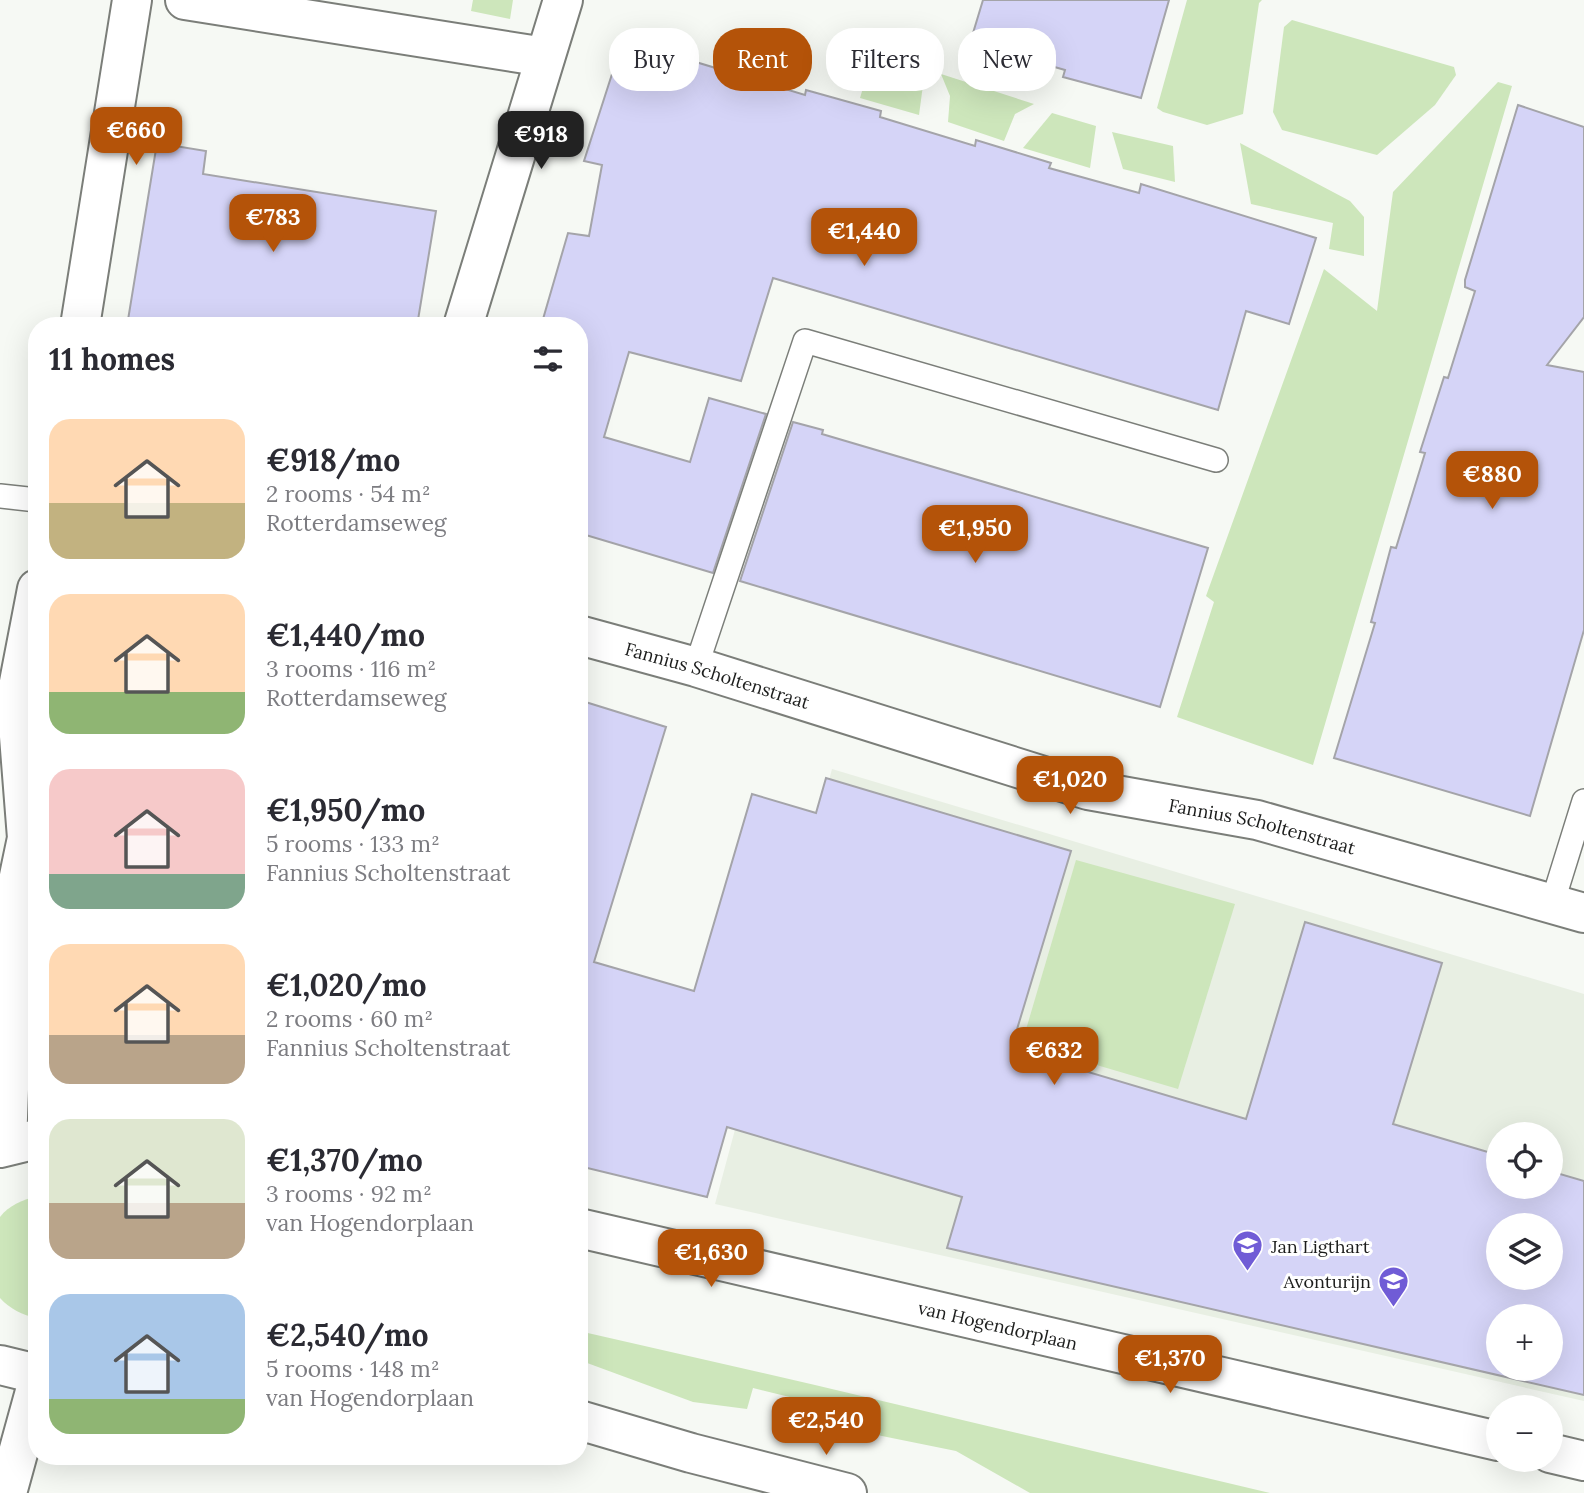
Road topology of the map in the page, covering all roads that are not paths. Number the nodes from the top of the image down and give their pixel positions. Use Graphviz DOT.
graph roads {
  1 [pos="132,0"];
  2 [pos="185,0"];
  3 [pos="563,0"];
  4 [pos="545,57"];
  5 [pos="81,317"];
  6 [pos="466,317"];
  7 [pos="1216,460"];
  8 [pos="0,496"];
  9 [pos="28,499"];
  10 [pos="588,637"];
  11 [pos="696,667"];
  12 [pos="27,700"];
  13 [pos="28,730"];
  14 [pos="1584,801"];
  15 [pos="28,862"];
  16 [pos="1568,909"];
  17 [pos="15,1144"];
  18 [pos="588,1230"];
  19 [pos="0,1365"];
  20 [pos="28,1372"];
  21 [pos="28,1416"];
  22 [pos="588,1423"];
  23 [pos="1486,1438"];
  24 [pos="1563,1456"];
  25 [pos="1584,1461"];
  26 [pos="6,1493"];
  27 [pos="847,1493"];
  1 -- 5 [label="street"];
  2 -- 4 [label="street"];
  3 -- 4 [label="street"];
  4 -- 6 [label="street"];
  7 -- 11 [label="lane"];
  8 -- 9 [label="lane"];
  10 -- 11 [label="street, Fannius Scholtenstraat"];
  11 -- 16 [label="street, Fannius Scholtenstraat"];
  12 -- 13 [label="street"];
  14 -- 16 [label="lane"];
  15 -- 17 [label="street"];
  18 -- 23 [label="street, van Hogendorplaan"];
  19 -- 20 [label="street"];
  21 -- 26 [label="street"];
  22 -- 27 [label="street"];
  24 -- 25 [label="street"];
}
